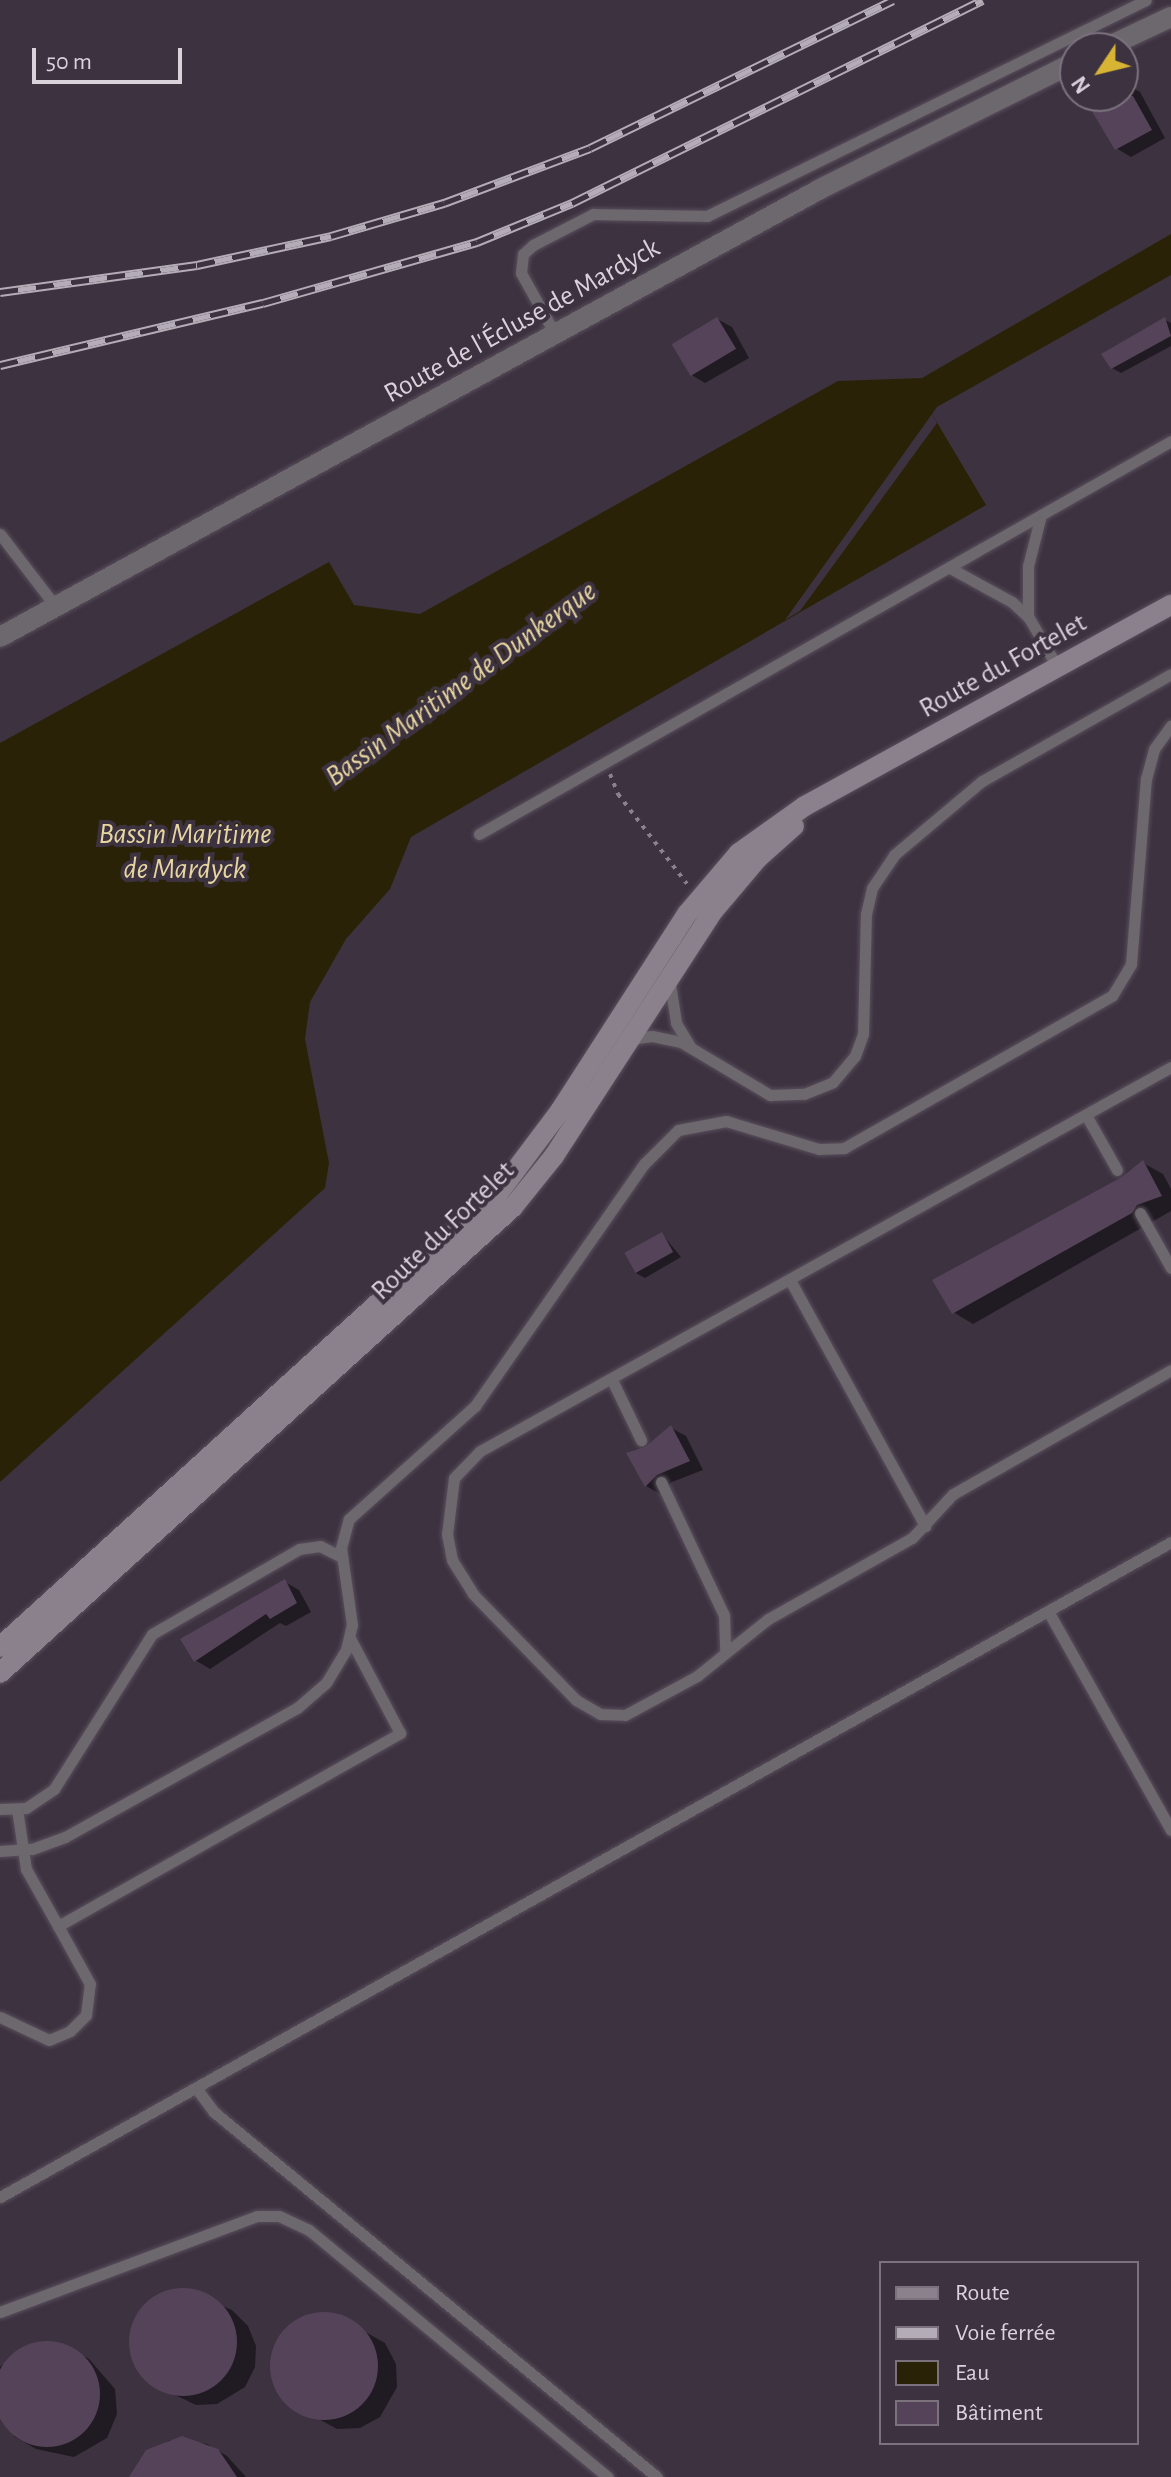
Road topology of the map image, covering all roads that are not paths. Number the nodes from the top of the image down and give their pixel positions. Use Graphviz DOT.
graph roads {
  1 [pos="1146,0"];
  2 [pos="1171,17"];
  3 [pos="1139,32"];
  4 [pos="1059,70"];
  5 [pos="555,334"];
  6 [pos="1171,441"];
  7 [pos="1041,515"];
  8 [pos="0,534"];
  9 [pos="950,568"];
  10 [pos="1171,605"];
  11 [pos="56,607"];
  12 [pos="1029,618"];
  13 [pos="0,637"];
  14 [pos="1058,668"];
  15 [pos="1171,674"];
  16 [pos="1171,726"];
  17 [pos="862,776"];
  18 [pos="479,834"];
  19 [pos="671,973"];
  20 [pos="629,1040"];
  21 [pos="690,1047"];
  22 [pos="594,1057"];
  23 [pos="1171,1067"];
  24 [pos="1086,1115"];
  25 [pos="1117,1170"];
  26 [pos="1140,1213"];
  27 [pos="1171,1268"];
  28 [pos="790,1280"];
  29 [pos="1171,1370"];
  30 [pos="612,1380"];
  31 [pos="641,1440"];
  32 [pos="661,1482"];
  33 [pos="925,1526"];
  34 [pos="1171,1542"];
  35 [pos="342,1557"];
  36 [pos="1048,1611"];
  37 [pos="350,1638"];
  38 [pos="0,1647"];
  39 [pos="725,1652"];
  40 [pos="0,1673"];
  41 [pos="0,1809"];
  42 [pos="17,1809"];
  43 [pos="1171,1830"];
  44 [pos="0,1851"];
  45 [pos="21,1851"];
  46 [pos="58,1926"];
  47 [pos="0,2017"];
  48 [pos="196,2088"];
  49 [pos="0,2197"];
  50 [pos="0,2312"];
  51 [pos="608,2477"];
  52 [pos="657,2477"];
  1 -- 5 [label="lane"];
  2 -- 3 [label="street"];
  4 -- 5 [label="street, Route de l'Écluse de Mardyck"];
  5 -- 11 [label="street, Route de l'Écluse de Mardyck"];
  6 -- 7 [label="lane"];
  7 -- 9 [label="lane"];
  7 -- 12 [label="lane"];
  8 -- 11 [label="lane"];
  9 -- 12 [label="lane"];
  9 -- 18 [label="lane"];
  10 -- 14 [label="main road, Route du Fortelet"];
  11 -- 13 [label="street, Route de l'Écluse de Mardyck"];
  12 -- 14 [label="lane"];
  14 -- 17 [label="main road, Route du Fortelet"];
  15 -- 21 [label="lane"];
  16 -- 35 [label="lane"];
  17 -- 19 [label="main road, Route du Fortelet"];
  17 -- 22 [label="main road, Route du Fortelet"];
  19 -- 20 [label="main road, Route du Fortelet"];
  19 -- 21 [label="lane"];
  20 -- 21 [label="lane"];
  20 -- 22 [label="lane"];
  20 -- 40 [label="main road, Route du Fortelet"];
  22 -- 38 [label="main road, Route du Fortelet"];
  23 -- 24 [label="lane"];
  24 -- 25 [label="lane"];
  24 -- 28 [label="lane"];
  26 -- 27 [label="lane"];
  28 -- 30 [label="lane"];
  28 -- 33 [label="lane"];
  29 -- 33 [label="lane"];
  30 -- 31 [label="lane"];
  30 -- 39 [label="lane"];
  32 -- 39 [label="lane"];
  33 -- 39 [label="lane"];
  34 -- 36 [label="lane"];
  35 -- 37 [label="lane"];
  35 -- 42 [label="lane"];
  36 -- 43 [label="lane"];
  36 -- 48 [label="lane"];
  37 -- 45 [label="lane"];
  37 -- 46 [label="lane"];
  41 -- 42 [label="lane"];
  42 -- 45 [label="lane"];
  44 -- 45 [label="lane"];
  45 -- 46 [label="lane"];
  46 -- 47 [label="lane"];
  48 -- 49 [label="lane"];
  48 -- 52 [label="lane"];
  50 -- 51 [label="lane"];
}
